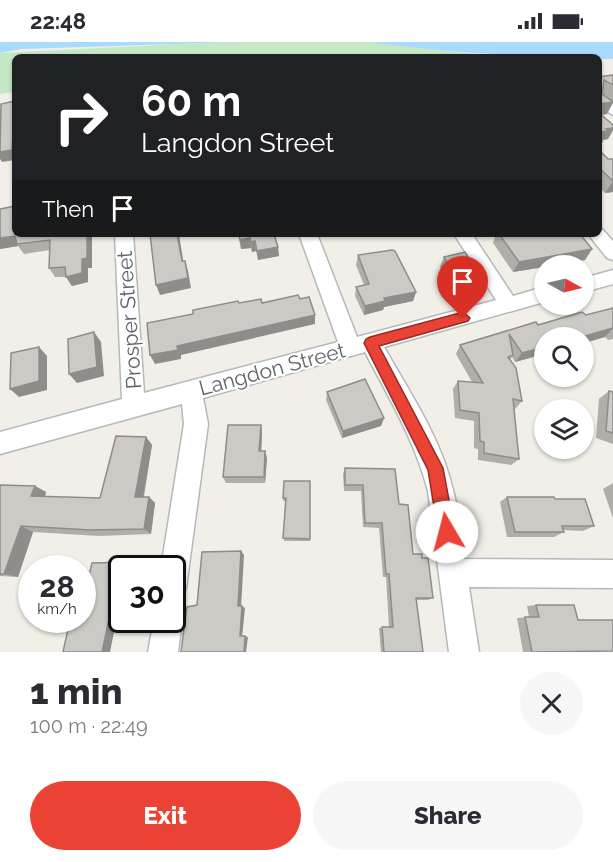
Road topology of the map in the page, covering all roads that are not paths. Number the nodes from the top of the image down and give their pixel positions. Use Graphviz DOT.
graph roads {
  1 [pos="124,237"];
  2 [pos="309,237"];
  3 [pos="465,237"];
  4 [pos="600,237"];
  5 [pos="613,253"];
  6 [pos="613,277"];
  7 [pos="594,282"];
  8 [pos="534,299"];
  9 [pos="509,305"];
  10 [pos="361,345"];
  11 [pos="191,391"];
  12 [pos="134,407"];
  13 [pos="0,443"];
  14 [pos="177,555"];
  15 [pos="452,573"];
  16 [pos="613,574"];
  17 [pos="166,633"];
  18 [pos="163,652"];
  19 [pos="464,652"];
  1 -- 12 [label="street, Prosper Street"];
  2 -- 10 [label="street"];
  3 -- 9 [label="street"];
  4 -- 5 [label="street"];
  6 -- 7 [label="street"];
  8 -- 9 [label="street, Langdon Street"];
  9 -- 10 [label="street, Langdon Street"];
  10 -- 11 [label="street, Langdon Street"];
  10 -- 15 [label="street"];
  11 -- 12 [label="street, Langdon Street"];
  11 -- 14 [label="street"];
  12 -- 13 [label="street, Langdon Street"];
  15 -- 16 [label="street"];
  15 -- 19 [label="street"];
  17 -- 18 [label="street"];
}
